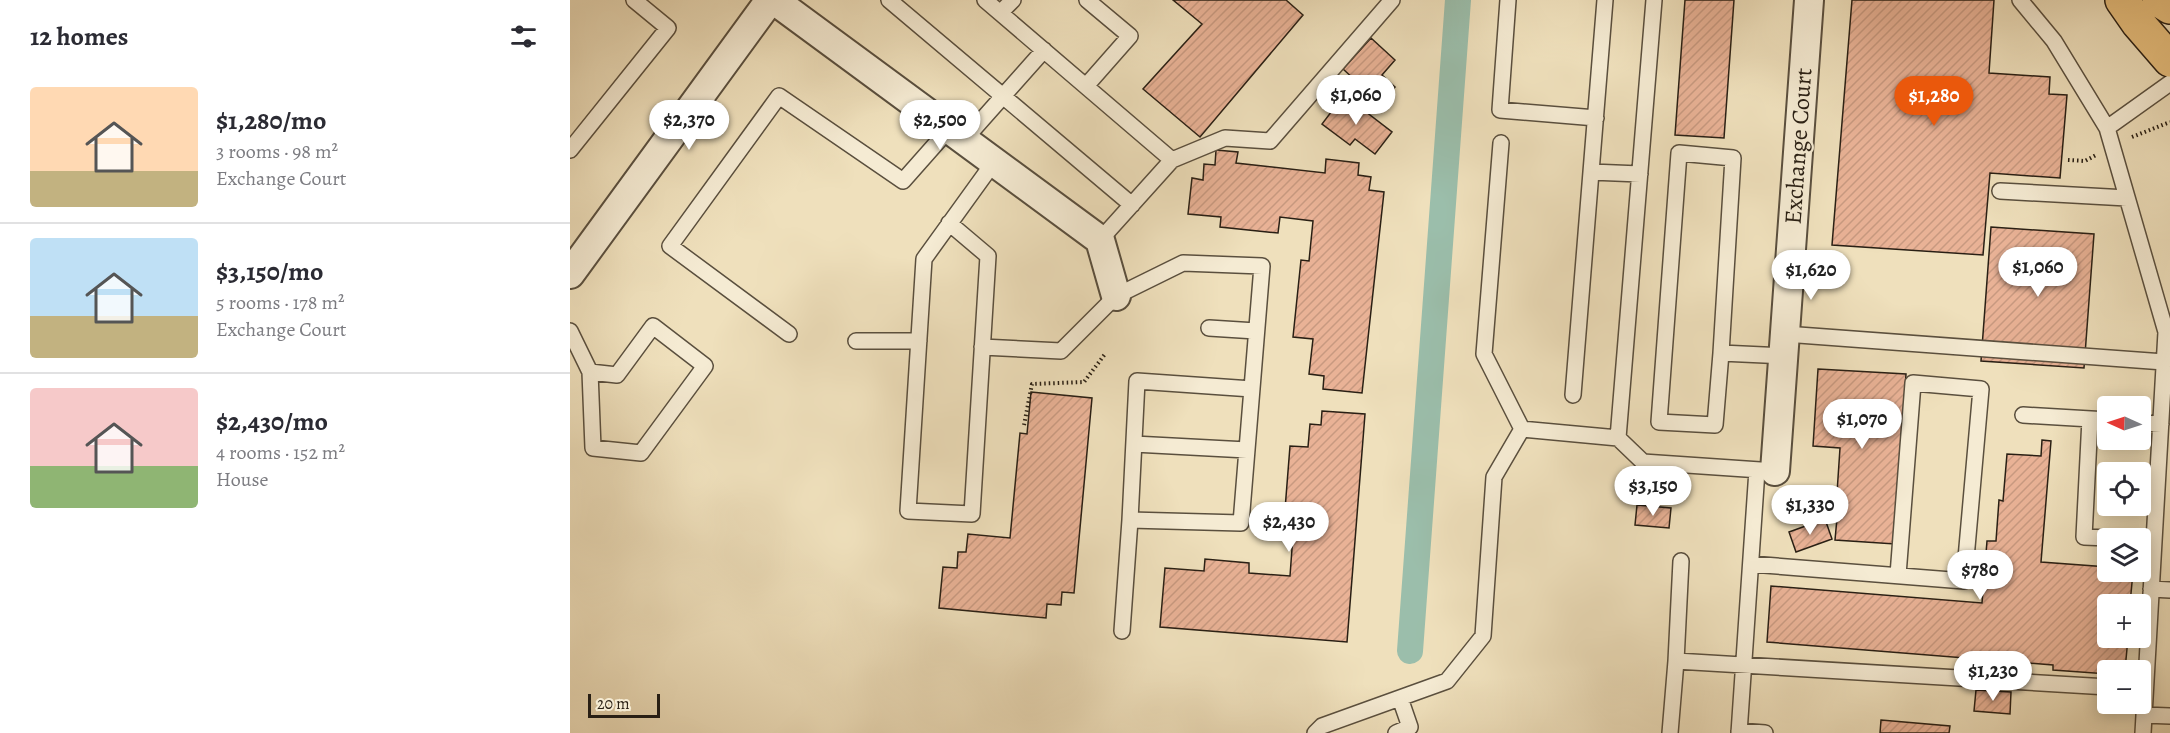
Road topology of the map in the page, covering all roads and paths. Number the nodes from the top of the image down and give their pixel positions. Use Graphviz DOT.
graph roads {
  1 [pos="634,0"];
  2 [pos="772,0"];
  3 [pos="888,0"];
  4 [pos="985,0"];
  5 [pos="1013,0"];
  6 [pos="1087,0"];
  7 [pos="1392,0"];
  8 [pos="1508,0"];
  9 [pos="1605,0"];
  10 [pos="1654,0"];
  11 [pos="1809,0"];
  12 [pos="2020,0"];
  13 [pos="2122,0"];
  14 [pos="2159,0"];
  15 [pos="2170,7"];
  16 [pos="1000,13"];
  17 [pos="1044,50"];
  18 [pos="2170,60"];
  19 [pos="2170,83"];
  20 [pos="1086,86"];
  21 [pos="1002,96"];
  22 [pos="1596,118"];
  23 [pos="2170,122"];
  24 [pos="2107,128"];
  25 [pos="2142,131"];
  26 [pos="956,134"];
  27 [pos="1501,143"];
  28 [pos="570,150"];
  29 [pos="1172,160"];
  30 [pos="993,162"];
  31 [pos="1592,172"];
  32 [pos="1640,174"];
  33 [pos="2000,192"];
  34 [pos="2127,198"];
  35 [pos="1132,205"];
  36 [pos="949,223"];
  37 [pos="1100,240"];
  38 [pos="570,274"];
  39 [pos="1116,296"];
  40 [pos="1209,328"];
  41 [pos="570,331"];
  42 [pos="1256,331"];
  43 [pos="2168,332"];
  44 [pos="789,334"];
  45 [pos="856,340"];
  46 [pos="919,341"];
  47 [pos="1784,345"];
  48 [pos="982,347"];
  49 [pos="1722,353"];
  50 [pos="1105,354"];
  51 [pos="2164,362"];
  52 [pos="590,372"];
  53 [pos="1252,389"];
  54 [pos="1573,395"];
  55 [pos="2023,415"];
  56 [pos="2090,419"];
  57 [pos="2097,419"];
  58 [pos="2151,424"];
  59 [pos="2161,424"];
  60 [pos="1024,425"];
  61 [pos="1522,429"];
  62 [pos="1618,438"];
  63 [pos="1134,444"];
  64 [pos="1246,450"];
  65 [pos="1766,471"];
  66 [pos="1130,519"];
  67 [pos="2149,528"];
  68 [pos="2097,538"];
  69 [pos="1681,561"];
  70 [pos="1751,564"];
  71 [pos="1898,575"];
  72 [pos="2150,582"];
  73 [pos="2151,589"];
  74 [pos="2170,590"];
  75 [pos="1122,631"];
  76 [pos="2145,660"];
  77 [pos="1676,661"];
  78 [pos="1744,664"];
  79 [pos="2097,686"];
  80 [pos="1400,698"];
  81 [pos="2144,715"];
  82 [pos="2170,716"];
  83 [pos="1739,732"];
  84 [pos="1315,733"];
  85 [pos="1396,733"];
  86 [pos="1670,733"];
  87 [pos="1765,733"];
  88 [pos="2143,733"];
  1 -- 28 [label="lane"];
  2 -- 26 [label="street"];
  2 -- 38 [label="street"];
  3 -- 21 [label="lane"];
  4 -- 16 [label="lane"];
  5 -- 16 [label="lane"];
  6 -- 20 [label="lane"];
  7 -- 29 [label="lane"];
  8 -- 22 [label="lane"];
  9 -- 22 [label="lane"];
  10 -- 32 [label="lane"];
  11 -- 47 [label="street, Exchange Court"];
  12 -- 24 [label="lane"];
  13 -- 18 [label="main road"];
  14 -- 15 [label="main road"];
  16 -- 17 [label="lane"];
  17 -- 20 [label="lane"];
  17 -- 21 [label="lane"];
  19 -- 24 [label="lane"];
  20 -- 29 [label="lane"];
  21 -- 26 [label="lane"];
  21 -- 35 [label="lane"];
  22 -- 31 [label="lane"];
  23 -- 25 [label="path"];
  24 -- 34 [label="lane"];
  26 -- 30 [label="street"];
  26 -- 44 [label="lane"];
  27 -- 61 [label="lane"];
  29 -- 35 [label="lane"];
  30 -- 36 [label="lane"];
  30 -- 37 [label="street"];
  31 -- 32 [label="lane"];
  31 -- 54 [label="lane"];
  32 -- 62 [label="lane"];
  33 -- 34 [label="lane"];
  34 -- 43 [label="lane"];
  35 -- 37 [label="lane"];
  36 -- 46 [label="lane"];
  36 -- 48 [label="lane"];
  37 -- 39 [label="street"];
  39 -- 42 [label="lane"];
  39 -- 48 [label="lane"];
  40 -- 42 [label="lane"];
  41 -- 52 [label="lane"];
  42 -- 53 [label="lane"];
  43 -- 51 [label="lane"];
  45 -- 46 [label="lane"];
  46 -- 48 [label="lane"];
  47 -- 49 [label="lane"];
  47 -- 51 [label="lane"];
  47 -- 65 [label="street, Exchange Court"];
  49 -- 49 [label="lane"];
  50 -- 60 [label="path"];
  51 -- 59 [label="lane"];
  52 -- 52 [label="lane"];
  53 -- 63 [label="lane"];
  53 -- 64 [label="lane"];
  55 -- 56 [label="lane"];
  56 -- 57 [label="lane"];
  56 -- 68 [label="lane"];
  58 -- 59 [label="lane"];
  59 -- 67 [label="lane"];
  61 -- 62 [label="lane"];
  61 -- 80 [label="lane"];
  62 -- 65 [label="lane"];
  63 -- 64 [label="lane"];
  63 -- 66 [label="lane"];
  64 -- 66 [label="lane"];
  65 -- 70 [label="lane"];
  66 -- 75 [label="lane"];
  69 -- 77 [label="lane"];
  70 -- 71 [label="lane"];
  70 -- 78 [label="lane"];
  71 -- 71 [label="lane"];
  72 -- 73 [label="lane"];
  73 -- 74 [label="lane"];
  73 -- 76 [label="lane"];
  77 -- 78 [label="lane"];
  77 -- 86 [label="lane"];
  78 -- 79 [label="lane"];
  78 -- 83 [label="lane"];
  80 -- 84 [label="lane"];
  80 -- 85 [label="lane"];
  81 -- 82 [label="lane"];
  81 -- 88 [label="lane"];
  83 -- 87 [label="lane"];
}
